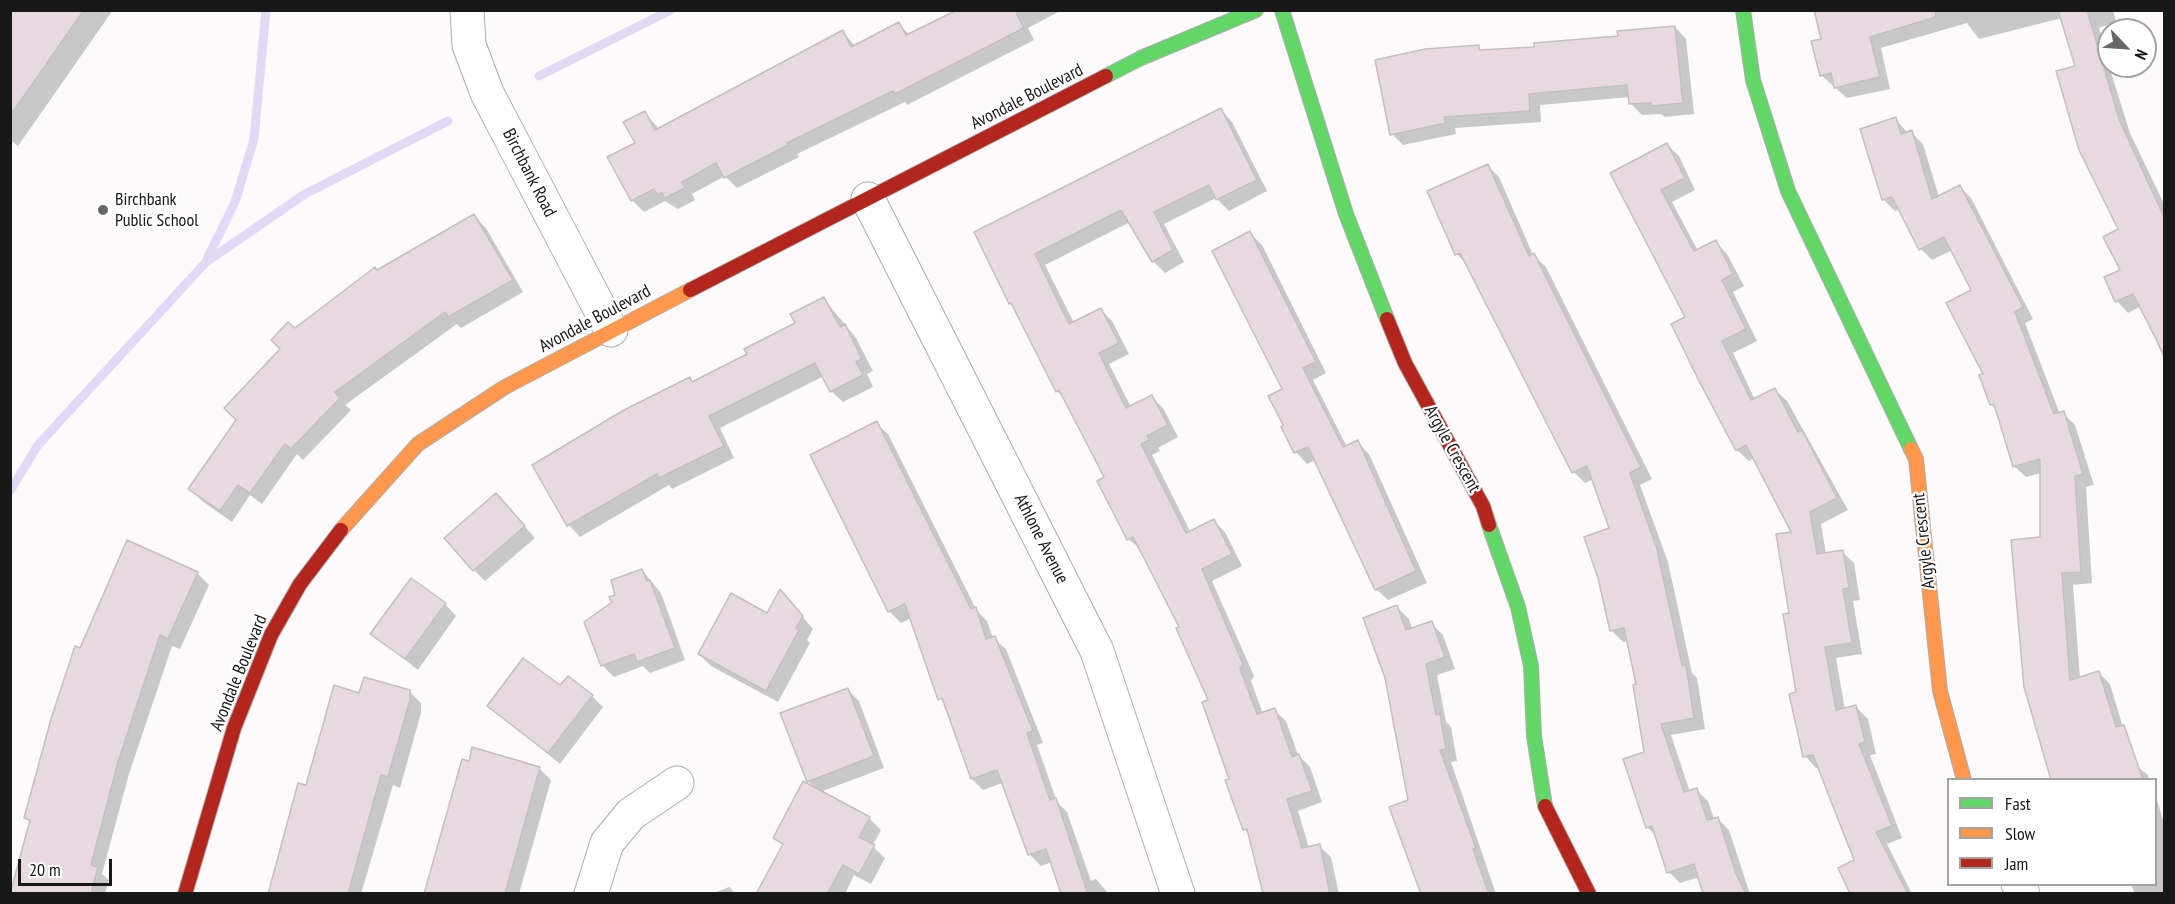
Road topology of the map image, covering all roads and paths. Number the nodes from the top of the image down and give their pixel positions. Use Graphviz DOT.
graph roads {
  1 [pos="467,10"];
  2 [pos="1256,10"];
  3 [pos="1282,10"];
  4 [pos="1743,10"];
  5 [pos="868,199"];
  6 [pos="611,330"];
  7 [pos="1963,778"];
  8 [pos="677,783"];
  9 [pos="185,894"];
  10 [pos="591,894"];
  11 [pos="1178,894"];
  12 [pos="1589,894"];
  1 -- 6 [label="street, Birchbank Road"];
  2 -- 5 [label="street, Avondale Boulevard"];
  3 -- 12 [label="street, Argyle Crescent"];
  4 -- 7 [label="street, Argyle Crescent"];
  5 -- 6 [label="street, Avondale Boulevard"];
  5 -- 11 [label="street, Athlone Avenue"];
  6 -- 9 [label="street, Avondale Boulevard"];
  8 -- 10 [label="street"];
}
